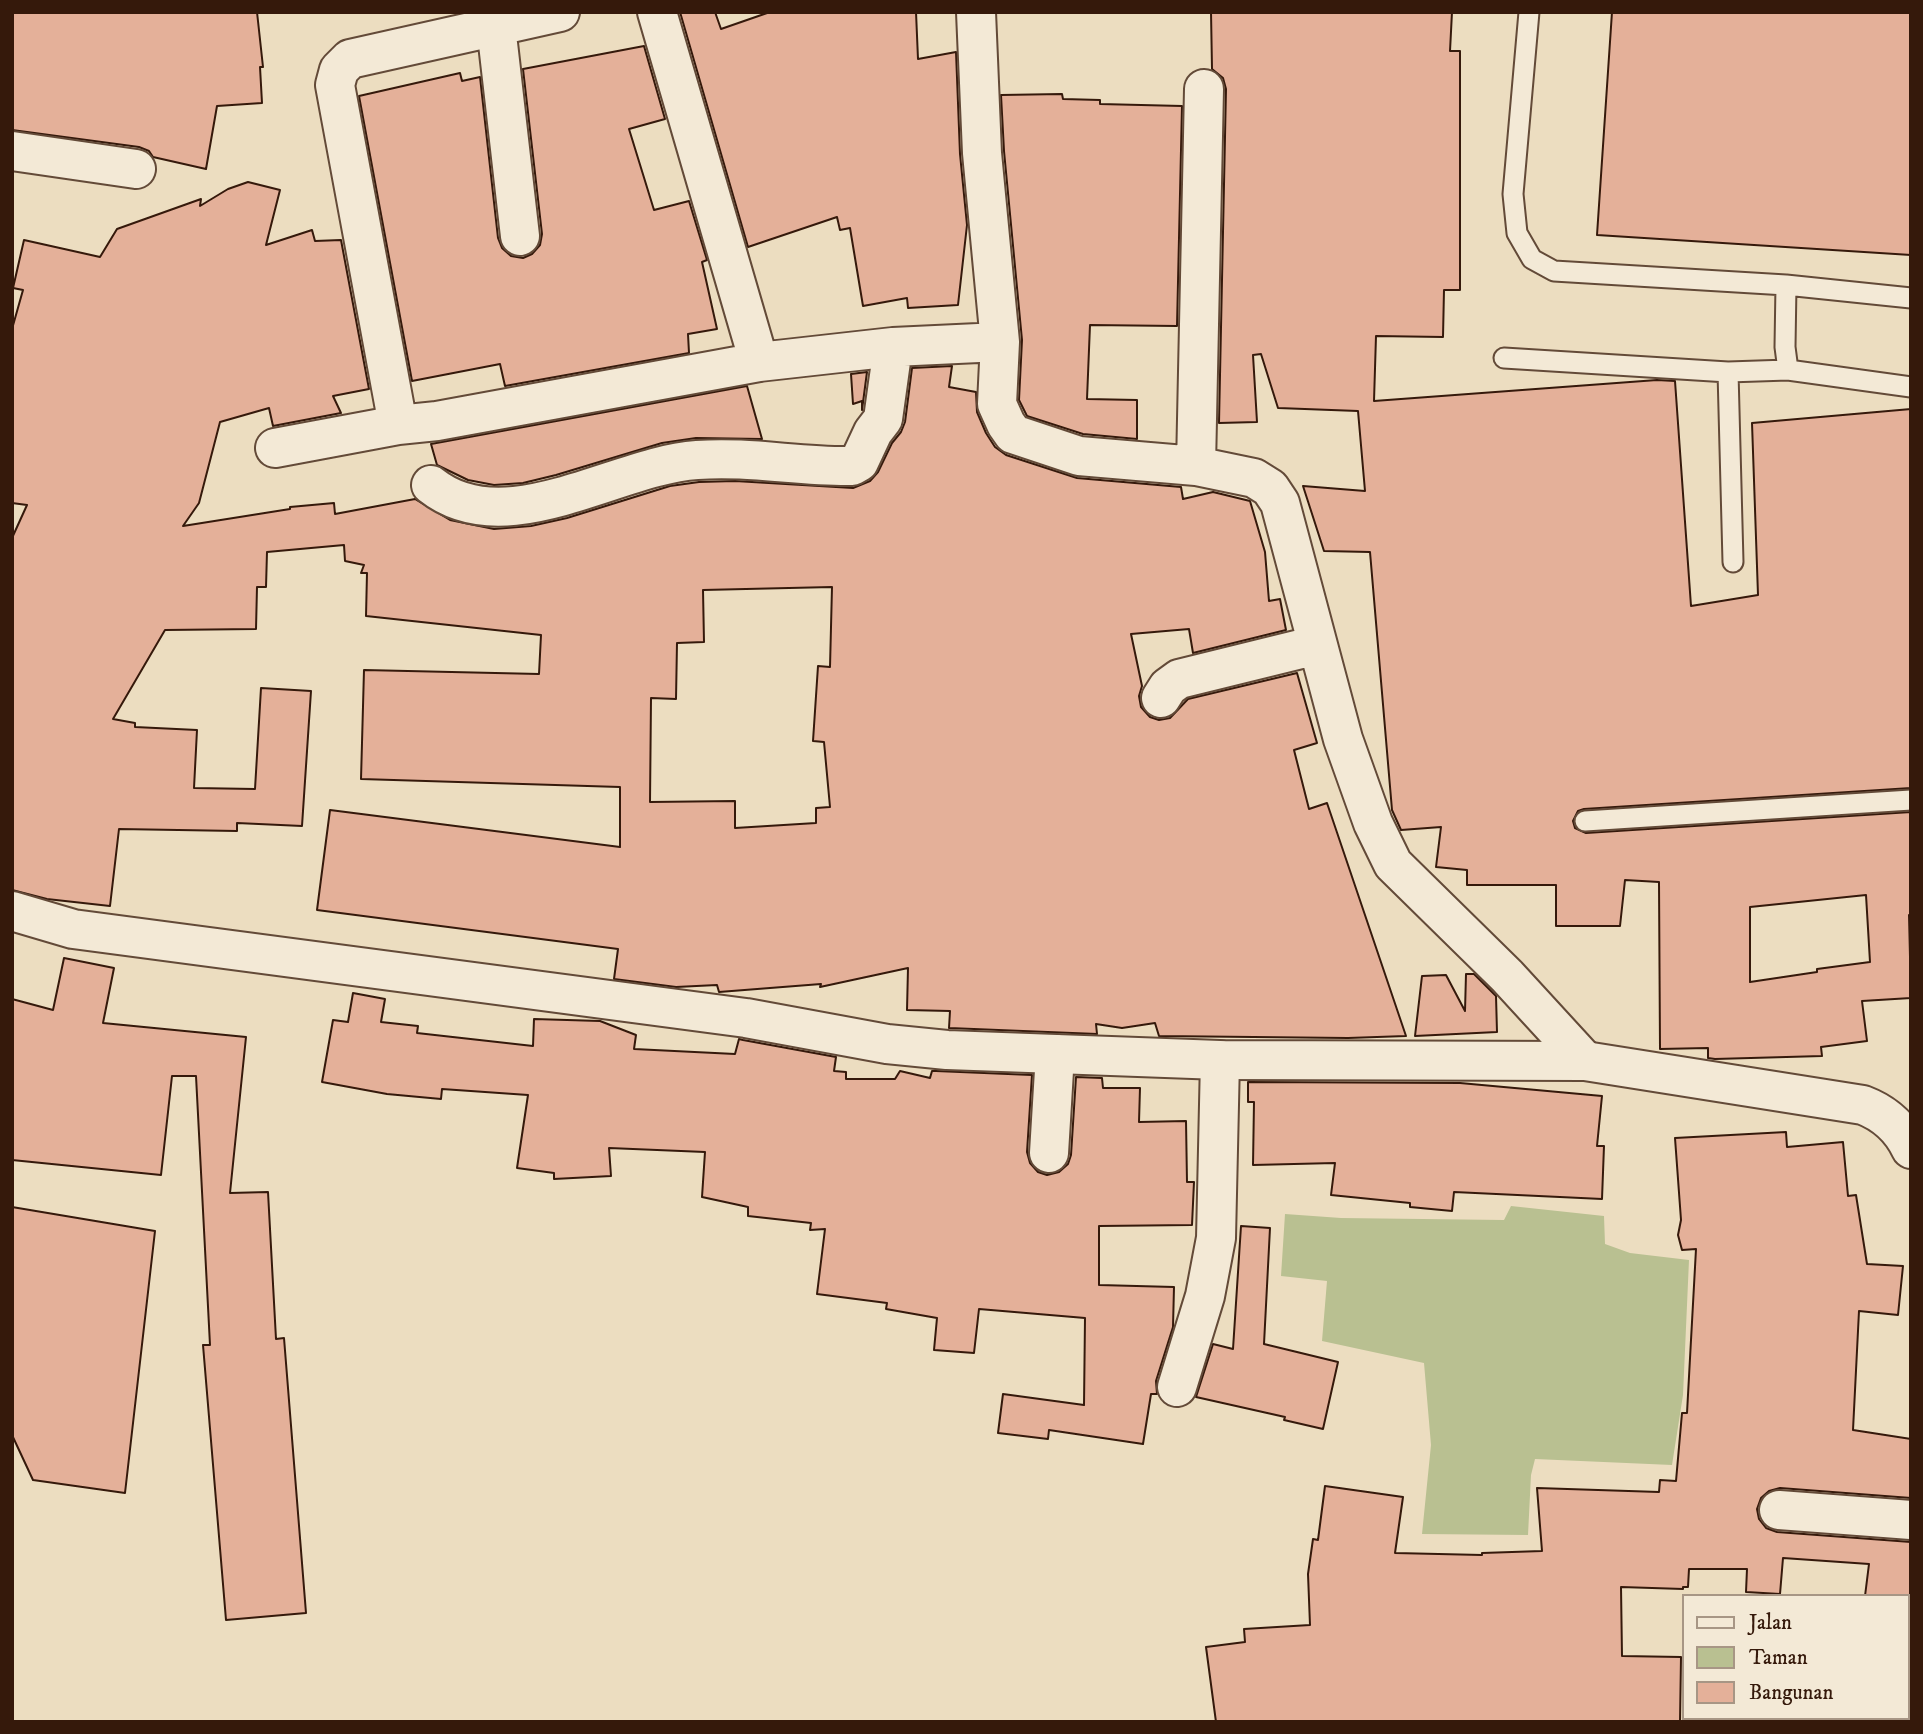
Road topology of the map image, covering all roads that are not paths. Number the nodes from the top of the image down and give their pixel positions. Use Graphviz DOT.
graph roads {
  1 [pos="560,12"];
  2 [pos="657,12"];
  3 [pos="976,12"];
  4 [pos="1529,12"];
  5 [pos="496,26"];
  6 [pos="1204,89"];
  7 [pos="12,151"];
  8 [pos="136,169"];
  9 [pos="520,236"];
  10 [pos="1786,285"];
  11 [pos="1911,298"];
  12 [pos="1000,342"];
  13 [pos="893,347"];
  14 [pos="1504,359"];
  15 [pos="759,362"];
  16 [pos="1788,370"];
  17 [pos="1728,372"];
  18 [pos="1911,387"];
  19 [pos="398,425"];
  20 [pos="275,448"];
  21 [pos="1196,466"];
  22 [pos="431,485"];
  23 [pos="1733,562"];
  24 [pos="1317,645"];
  25 [pos="1161,698"];
  26 [pos="1911,800"];
  27 [pos="1585,821"];
  28 [pos="12,911"];
  29 [pos="1055,1054"];
  30 [pos="1220,1060"];
  31 [pos="1585,1061"];
  32 [pos="1911,1149"];
  33 [pos="1049,1153"];
  34 [pos="1177,1387"];
  35 [pos="1779,1510"];
  36 [pos="1911,1520"];
  1 -- 5 [label="street"];
  2 -- 15 [label="street"];
  3 -- 12 [label="street"];
  4 -- 10 [label="lane"];
  5 -- 9 [label="street"];
  5 -- 19 [label="street"];
  6 -- 21 [label="street"];
  7 -- 8 [label="street"];
  10 -- 11 [label="lane"];
  10 -- 16 [label="lane"];
  12 -- 13 [label="street"];
  12 -- 21 [label="street"];
  13 -- 15 [label="street"];
  13 -- 22 [label="street"];
  14 -- 17 [label="lane"];
  15 -- 19 [label="street"];
  16 -- 17 [label="lane"];
  16 -- 18 [label="lane"];
  17 -- 23 [label="lane"];
  19 -- 20 [label="street"];
  21 -- 24 [label="street"];
  24 -- 25 [label="street"];
  24 -- 31 [label="street"];
  26 -- 27 [label="lane"];
  28 -- 29 [label="street"];
  29 -- 30 [label="street"];
  29 -- 33 [label="street"];
  30 -- 31 [label="street"];
  30 -- 34 [label="street"];
  31 -- 32 [label="street"];
  35 -- 36 [label="street"];
}
